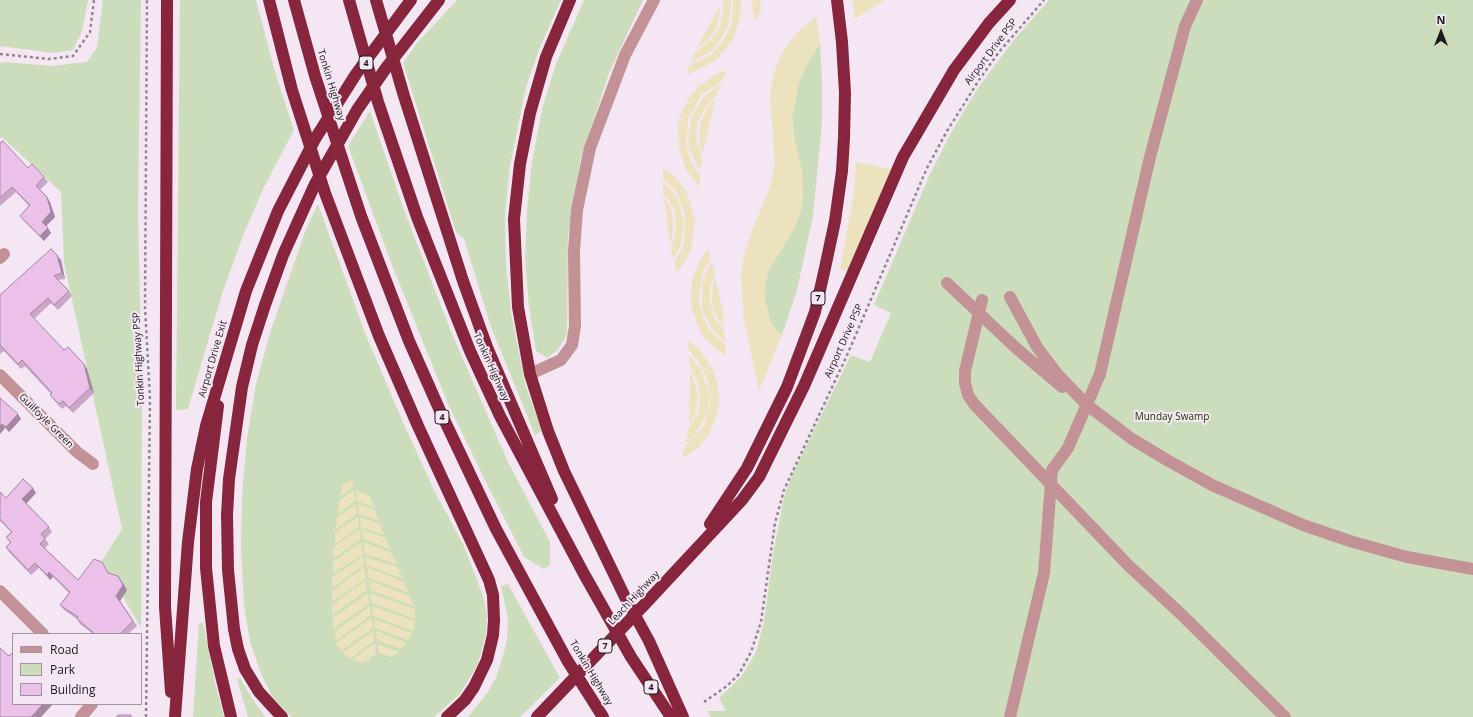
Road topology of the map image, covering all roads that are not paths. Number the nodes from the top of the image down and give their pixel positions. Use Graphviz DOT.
graph roads {
  1 [pos="167,0"];
  2 [pos="269,0"];
  3 [pos="294,0"];
  4 [pos="348,0"];
  5 [pos="376,0"];
  6 [pos="439,0"];
  7 [pos="570,0"];
  8 [pos="654,0"];
  9 [pos="837,0"];
  10 [pos="1010,0"];
  11 [pos="1197,0"];
  12 [pos="408,1"];
  13 [pos="947,283"];
  14 [pos="1010,297"];
  15 [pos="982,300"];
  16 [pos="979,313"];
  17 [pos="224,365"];
  18 [pos="530,374"];
  19 [pos="0,375"];
  20 [pos="1087,405"];
  21 [pos="93,464"];
  22 [pos="1050,484"];
  23 [pos="682,564"];
  24 [pos="1473,569"];
  25 [pos="584,574"];
  26 [pos="0,591"];
  27 [pos="42,633"];
  28 [pos="91,705"];
  29 [pos="81,717"];
  30 [pos="174,717"];
  31 [pos="231,717"];
  32 [pos="282,717"];
  33 [pos="447,717"];
  34 [pos="537,717"];
  35 [pos="603,717"];
  36 [pos="671,717"];
  37 [pos="683,717"];
  38 [pos="1010,717"];
  39 [pos="1285,717"];
  1 -- 30 [label="highway"];
  2 -- 33 [label="highway"];
  3 -- 35 [label="highway, Tonkin Highway / 4"];
  4 -- 25 [label="highway, Tonkin Highway / 4"];
  5 -- 25 [label="highway"];
  6 -- 32 [label="highway"];
  7 -- 18 [label="highway"];
  8 -- 18 [label="street"];
  9 -- 23 [label="highway, 7"];
  10 -- 23 [label="highway"];
  11 -- 20 [label="street"];
  12 -- 17 [label="highway, Airport Drive Exit"];
  13 -- 16 [label="street"];
  14 -- 20 [label="street"];
  15 -- 16 [label="street"];
  16 -- 20 [label="street"];
  16 -- 22 [label="street"];
  17 -- 30 [label="highway, Airport Drive Exit"];
  17 -- 31 [label="highway"];
  18 -- 37 [label="highway"];
  19 -- 21 [label="street, Guilfoyle Green"];
  20 -- 22 [label="street"];
  20 -- 24 [label="street"];
  22 -- 38 [label="street"];
  22 -- 39 [label="street"];
  23 -- 34 [label="highway, Leach Highway / 7"];
  25 -- 36 [label="highway, Tonkin Highway / 4"];
  26 -- 27 [label="street"];
  28 -- 29 [label="street"];
}
